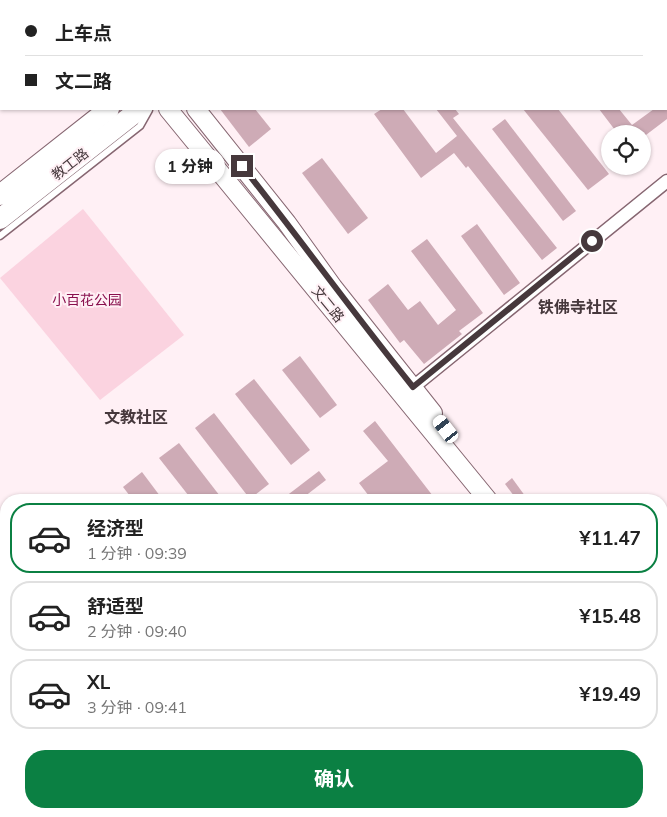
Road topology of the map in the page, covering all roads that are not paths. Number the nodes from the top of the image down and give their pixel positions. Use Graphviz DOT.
graph roads {
  1 [pos="108,110"];
  2 [pos="139,110"];
  3 [pos="149,110"];
  4 [pos="169,110"];
  5 [pos="197,110"];
  6 [pos="667,181"];
  7 [pos="0,195"];
  8 [pos="0,219"];
  9 [pos="0,236"];
  10 [pos="408,391"];
  11 [pos="484,494"];
  12 [pos="497,494"];
  1 -- 7 [label="main road, 教工路"];
  2 -- 8 [label="main road, 教工路"];
  3 -- 9 [label="lane"];
  4 -- 10 [label="main road, 文二路"];
  5 -- 10 [label="main road, 文二路"];
  6 -- 10 [label="street"];
  10 -- 11 [label="main road, 文二路"];
  10 -- 12 [label="main road, 文二路"];
}
